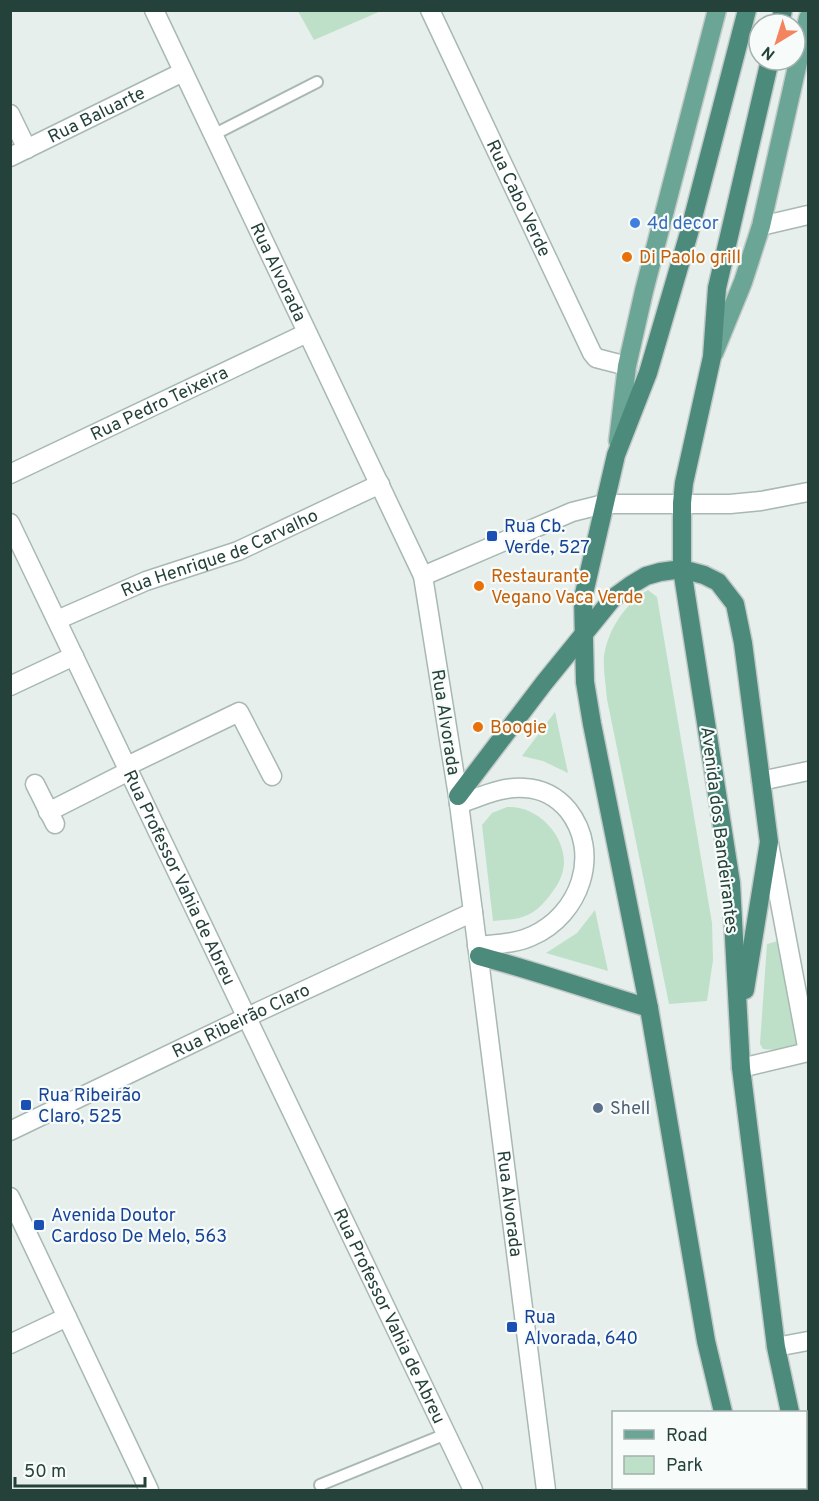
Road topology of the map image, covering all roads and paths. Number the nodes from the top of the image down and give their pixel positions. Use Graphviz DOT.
graph roads {
  1 [pos="154,10"];
  2 [pos="430,10"];
  3 [pos="717,10"];
  4 [pos="747,10"];
  5 [pos="808,18"];
  6 [pos="183,72"];
  7 [pos="767,72"];
  8 [pos="317,82"];
  9 [pos="10,114"];
  10 [pos="213,135"];
  11 [pos="19,153"];
  12 [pos="808,215"];
  13 [pos="762,218"];
  14 [pos="307,333"];
  15 [pos="712,357"];
  16 [pos="627,366"];
  17 [pos="616,454"];
  18 [pos="10,474"];
  19 [pos="380,484"];
  20 [pos="808,492"];
  21 [pos="682,503"];
  22 [pos="604,504"];
  23 [pos="10,523"];
  24 [pos="682,569"];
  25 [pos="423,576"];
  26 [pos="57,620"];
  27 [pos="583,635"];
  28 [pos="74,656"];
  29 [pos="10,686"];
  30 [pos="128,768"];
  31 [pos="808,771"];
  32 [pos="272,776"];
  33 [pos="761,781"];
  34 [pos="35,784"];
  35 [pos="458,800"];
  36 [pos="769,842"];
  37 [pos="473,912"];
  38 [pos="478,951"];
  39 [pos="649,1008"];
  40 [pos="247,1017"];
  41 [pos="739,1025"];
  42 [pos="808,1052"];
  43 [pos="741,1068"];
  44 [pos="10,1131"];
  45 [pos="10,1197"];
  46 [pos="67,1317"];
  47 [pos="808,1341"];
  48 [pos="10,1344"];
  49 [pos="776,1347"];
  50 [pos="723,1411"];
  51 [pos="790,1411"];
  52 [pos="446,1434"];
  53 [pos="320,1485"];
  54 [pos="149,1491"];
  55 [pos="473,1491"];
  56 [pos="546,1491"];
  1 -- 6 [label="street, Rua Alvorada"];
  2 -- 16 [label="street, Rua Cabo Verde"];
  3 -- 16 [label="main road"];
  4 -- 17 [label="highway"];
  5 -- 13 [label="main road, Avenida dos Bandeirantes"];
  6 -- 10 [label="street, Rua Alvorada"];
  6 -- 11 [label="street, Rua Baluarte"];
  7 -- 15 [label="highway, Avenida dos Bandeirantes"];
  8 -- 10 [label="lane"];
  9 -- 11 [label="street"];
  10 -- 14 [label="street, Rua Alvorada"];
  12 -- 13 [label="street"];
  13 -- 15 [label="main road, Avenida dos Bandeirantes"];
  14 -- 18 [label="street, Rua Pedro Teixeira"];
  14 -- 19 [label="street, Rua Alvorada"];
  15 -- 21 [label="highway, Avenida dos Bandeirantes"];
  16 -- 17 [label="main road"];
  17 -- 22 [label="highway"];
  19 -- 25 [label="street, Rua Alvorada"];
  19 -- 26 [label="street, Rua Henrique de Carvalho"];
  20 -- 21 [label="street"];
  21 -- 22 [label="street"];
  21 -- 24 [label="highway, Avenida dos Bandeirantes"];
  22 -- 25 [label="street"];
  22 -- 27 [label="highway"];
  23 -- 26 [label="street, Rua Professor Vahia de Abreu"];
  24 -- 27 [label="highway"];
  24 -- 33 [label="highway"];
  24 -- 41 [label="highway, Avenida dos Bandeirantes"];
  25 -- 35 [label="street, Rua Alvorada"];
  26 -- 28 [label="street, Rua Professor Vahia de Abreu"];
  27 -- 35 [label="highway"];
  27 -- 39 [label="highway"];
  28 -- 29 [label="street"];
  28 -- 30 [label="street, Rua Professor Vahia de Abreu"];
  30 -- 32 [label="street"];
  30 -- 34 [label="street"];
  30 -- 40 [label="street, Rua Professor Vahia de Abreu"];
  31 -- 33 [label="street"];
  33 -- 36 [label="highway"];
  35 -- 37 [label="street, Rua Alvorada"];
  35 -- 38 [label="street"];
  36 -- 41 [label="highway"];
  36 -- 42 [label="street"];
  37 -- 38 [label="street, Rua Alvorada"];
  37 -- 40 [label="street, Rua Ribeirão Claro"];
  38 -- 39 [label="highway"];
  38 -- 56 [label="street, Rua Alvorada"];
  39 -- 50 [label="highway"];
  40 -- 44 [label="street, Rua Ribeirão Claro"];
  40 -- 52 [label="street, Rua Professor Vahia de Abreu"];
  41 -- 43 [label="highway, Avenida dos Bandeirantes"];
  42 -- 43 [label="street"];
  43 -- 49 [label="highway, Avenida dos Bandeirantes"];
  45 -- 46 [label="street"];
  46 -- 48 [label="street"];
  46 -- 54 [label="street"];
  47 -- 49 [label="street"];
  49 -- 51 [label="highway, Avenida dos Bandeirantes"];
  52 -- 53 [label="lane"];
  52 -- 55 [label="street, Rua Professor Vahia de Abreu"];
}
